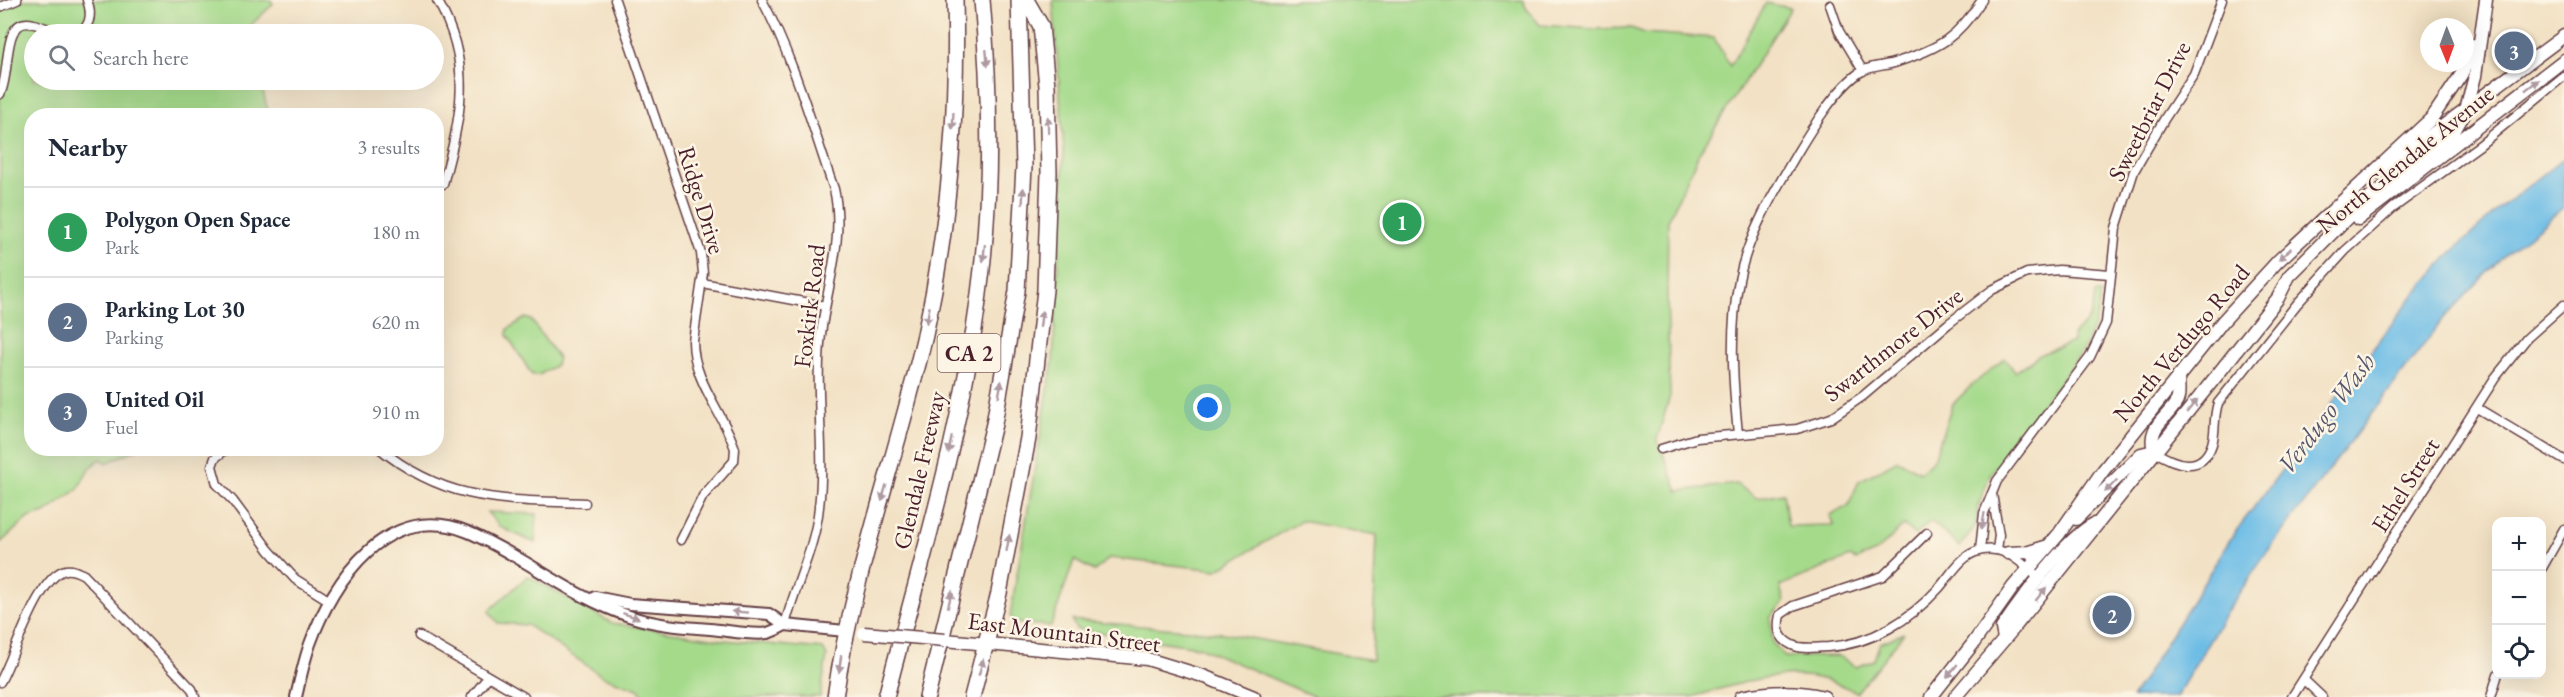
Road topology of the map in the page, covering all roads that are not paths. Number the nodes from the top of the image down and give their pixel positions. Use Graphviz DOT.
graph roads {
  1 [pos="18,0"];
  2 [pos="87,0"];
  3 [pos="437,0"];
  4 [pos="615,0"];
  5 [pos="762,0"];
  6 [pos="955,0"];
  7 [pos="982,0"];
  8 [pos="1019,0"];
  9 [pos="1026,0"];
  10 [pos="1982,0"];
  11 [pos="2222,0"];
  12 [pos="2486,0"];
  13 [pos="1830,5"];
  14 [pos="0,8"];
  15 [pos="87,24"];
  16 [pos="24,25"];
  17 [pos="2480,33"];
  18 [pos="2564,36"];
  19 [pos="2564,60"];
  20 [pos="1863,71"];
  21 [pos="2564,76"];
  22 [pos="0,94"];
  23 [pos="2466,110"];
  24 [pos="444,180"];
  25 [pos="2327,213"];
  26 [pos="2110,274"];
  27 [pos="702,283"];
  28 [pos="2278,297"];
  29 [pos="2564,305"];
  30 [pos="825,306"];
  31 [pos="2178,377"];
  32 [pos="2476,408"];
  33 [pos="1738,434"];
  34 [pos="1661,449"];
  35 [pos="2154,451"];
  36 [pos="219,456"];
  37 [pos="390,456"];
  38 [pos="2564,460"];
  39 [pos="1992,494"];
  40 [pos="585,503"];
  41 [pos="2098,523"];
  42 [pos="2564,529"];
  43 [pos="1927,532"];
  44 [pos="2059,534"];
  45 [pos="681,540"];
  46 [pos="2049,545"];
  47 [pos="1980,550"];
  48 [pos="2003,551"];
  49 [pos="2546,560"];
  50 [pos="2028,569"];
  51 [pos="2039,577"];
  52 [pos="577,594"];
  53 [pos="330,601"];
  54 [pos="785,625"];
  55 [pos="845,631"];
  56 [pos="418,636"];
  57 [pos="2004,639"];
  58 [pos="988,644"];
  59 [pos="488,676"];
  60 [pos="2497,679"];
  61 [pos="2304,680"];
  62 [pos="0,682"];
  63 [pos="195,697"];
  64 [pos="296,697"];
  65 [pos="472,697"];
  66 [pos="524,697"];
  67 [pos="836,697"];
  68 [pos="886,697"];
  69 [pos="927,697"];
  70 [pos="972,697"];
  71 [pos="1254,697"];
  72 [pos="1741,697"];
  73 [pos="1824,697"];
  74 [pos="1931,697"];
  75 [pos="1955,697"];
  76 [pos="2292,697"];
  77 [pos="2322,697"];
  78 [pos="2491,697"];
  1 -- 14 [label="street"];
  2 -- 15 [label="street"];
  3 -- 24 [label="street"];
  4 -- 27 [label="street, Ridge Drive"];
  5 -- 30 [label="street, Foxkirk Road"];
  6 -- 55 [label="highway, one-way"];
  7 -- 68 [label="highway, Glendale Freeway / CA 2, one-way"];
  69 -- 8 [label="highway, CA 2, one-way"];
  58 -- 9 [label="highway, one-way"];
  10 -- 20 [label="street"];
  11 -- 26 [label="street, Sweetbriar Drive"];
  12 -- 17 [label="main road, North Verdugo Road"];
  13 -- 20 [label="street"];
  16 -- 22 [label="street"];
  17 -- 23 [label="main road, North Verdugo Road"];
  17 -- 25 [label="main road, North Verdugo Road"];
  18 -- 23 [label="main road, North Glendale Avenue"];
  28 -- 19 [label="main road, North Glendale Avenue, one-way"];
  20 -- 33 [label="street"];
  21 -- 35 [label="street"];
  23 -- 25 [label="main road, North Glendale Avenue"];
  23 -- 28 [label="main road, North Verdugo Road"];
  25 -- 31 [label="main road, North Verdugo Road, one-way"];
  26 -- 33 [label="street, Swarthmore Drive"];
  26 -- 39 [label="street, Sweetbriar Drive"];
  27 -- 30 [label="street"];
  27 -- 45 [label="street, Ridge Drive"];
  35 -- 28 [label="main road, North Verdugo Road, one-way"];
  29 -- 32 [label="street, Ethel Street"];
  30 -- 54 [label="street, Foxkirk Road"];
  31 -- 35 [label="main road"];
  31 -- 44 [label="main road, North Verdugo Road"];
  32 -- 38 [label="street"];
  32 -- 61 [label="street, Ethel Street"];
  33 -- 34 [label="street, Swarthmore Drive"];
  35 -- 41 [label="main road, North Verdugo Road"];
  35 -- 44 [label="main road, one-way"];
  36 -- 53 [label="street"];
  37 -- 40 [label="street"];
  39 -- 47 [label="street, Sweetbriar Drive, one-way"];
  39 -- 48 [label="street"];
  41 -- 51 [label="main road"];
  57 -- 41 [label="main road, North Verdugo Road, one-way"];
  42 -- 49 [label="street"];
  43 -- 47 [label="street"];
  44 -- 46 [label="main road, North Verdugo Road"];
  46 -- 48 [label="main road"];
  46 -- 50 [label="main road, North Verdugo Road"];
  47 -- 48 [label="street"];
  48 -- 50 [label="street"];
  50 -- 51 [label="street"];
  50 -- 74 [label="main road, North Verdugo Road, one-way"];
  51 -- 57 [label="main road"];
  52 -- 53 [label="street"];
  54 -- 52 [label="street, one-way"];
  52 -- 54 [label="street, one-way"];
  53 -- 64 [label="street"];
  54 -- 55 [label="street"];
  55 -- 58 [label="main road, East Mountain Street, bridge"];
  55 -- 67 [label="highway, one-way"];
  56 -- 59 [label="street"];
  57 -- 75 [label="main road, North Verdugo Road"];
  70 -- 58 [label="highway, one-way"];
  58 -- 71 [label="main road, East Mountain Street"];
  59 -- 65 [label="street"];
  59 -- 66 [label="street"];
  60 -- 78 [label="street"];
  61 -- 76 [label="street, Ethel Street"];
  61 -- 77 [label="street"];
  62 -- 63 [label="street"];
  72 -- 73 [label="main road"];
}
